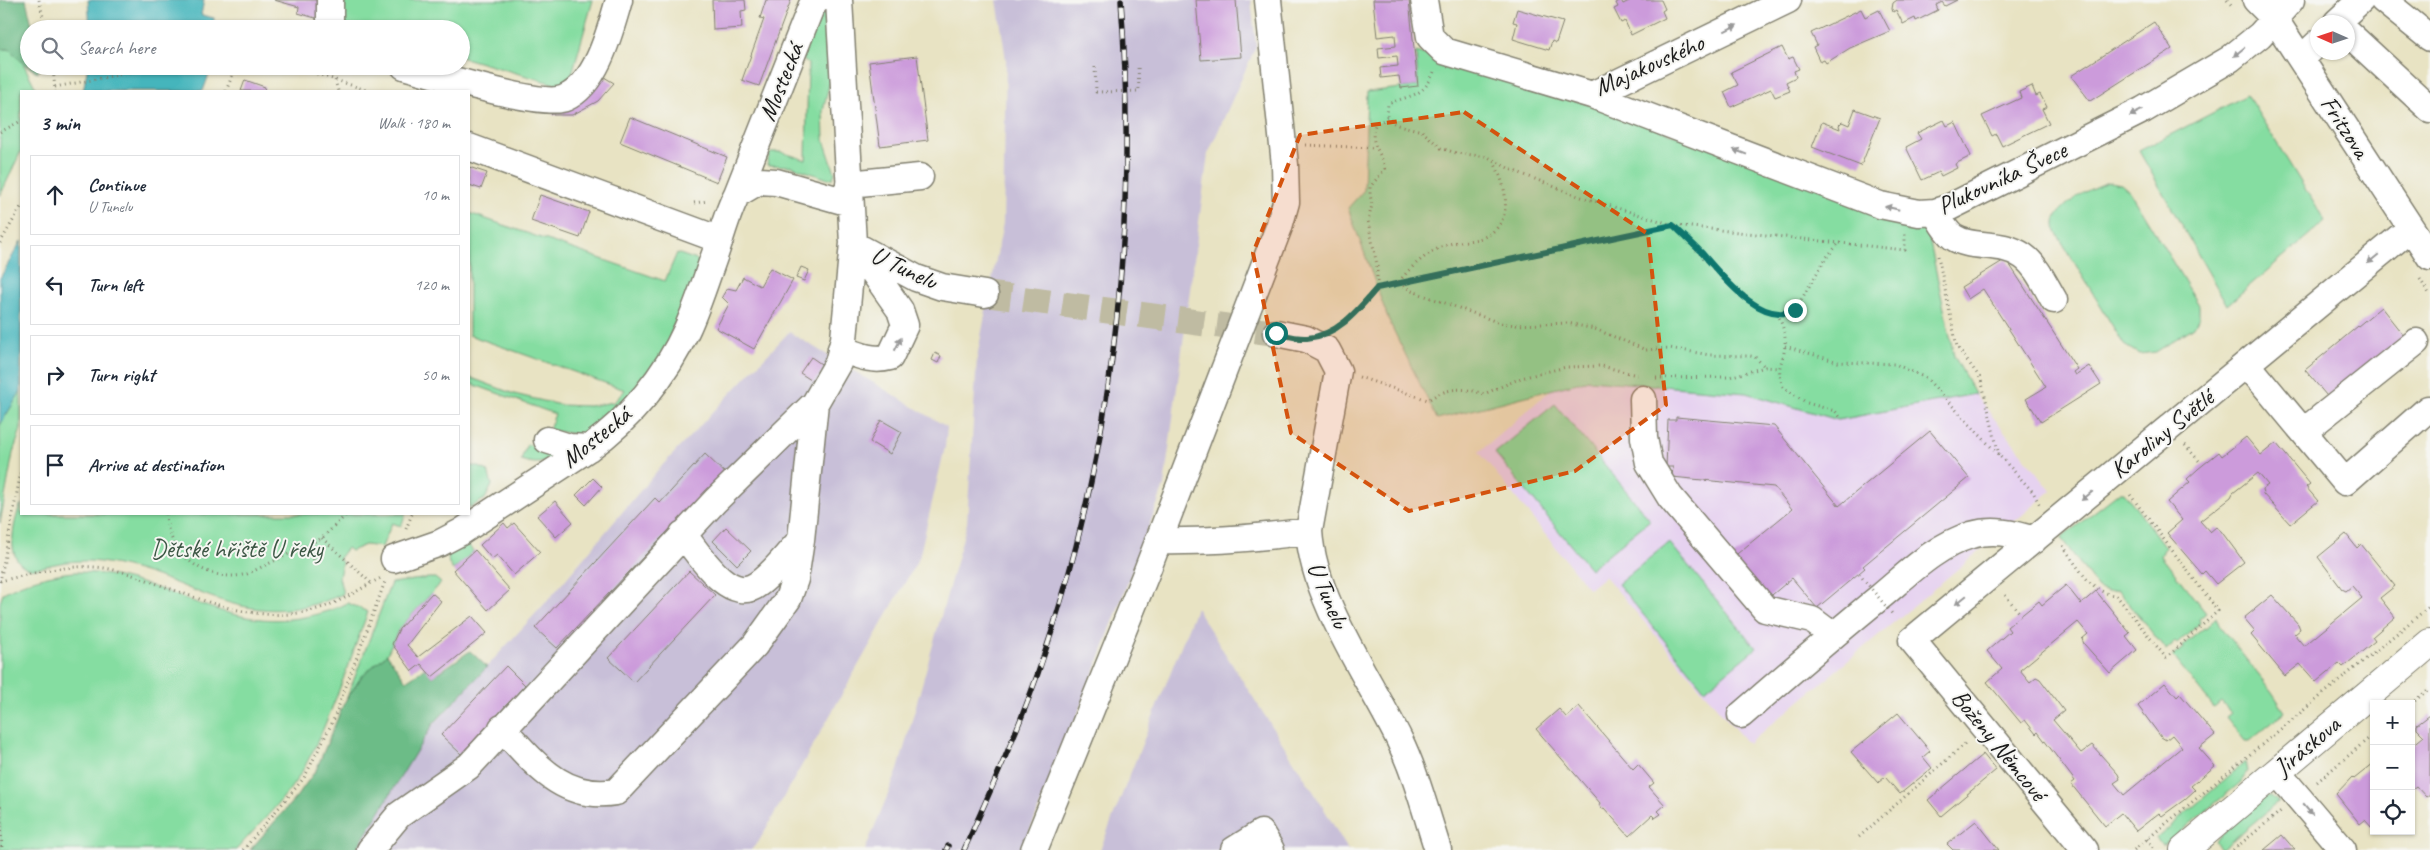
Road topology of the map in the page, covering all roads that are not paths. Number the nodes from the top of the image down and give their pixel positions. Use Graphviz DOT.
graph roads {
  1 [pos="330,0"];
  2 [pos="619,0"];
  3 [pos="817,0"];
  4 [pos="839,0"];
  5 [pos="1268,0"];
  6 [pos="1424,0"];
  7 [pos="1788,0"];
  8 [pos="2361,0"];
  9 [pos="2383,0"];
  10 [pos="2274,6"];
  11 [pos="2345,15"];
  12 [pos="330,20"];
  13 [pos="2430,38"];
  14 [pos="2355,39"];
  15 [pos="2309,51"];
  16 [pos="438,75"];
  17 [pos="1592,95"];
  18 [pos="2430,109"];
  19 [pos="470,147"];
  20 [pos="920,177"];
  21 [pos="849,193"];
  22 [pos="737,194"];
  23 [pos="1940,221"];
  24 [pos="2411,228"];
  25 [pos="720,240"];
  26 [pos="853,243"];
  27 [pos="2430,257"];
  28 [pos="985,294"];
  29 [pos="2054,300"];
  30 [pos="1276,333"];
  31 [pos="2416,342"];
  32 [pos="841,349"];
  33 [pos="2247,364"];
  34 [pos="1645,384"];
  35 [pos="815,403"];
  36 [pos="2428,409"];
  37 [pos="2300,428"];
  38 [pos="546,440"];
  39 [pos="589,448"];
  40 [pos="1309,531"];
  41 [pos="683,534"];
  42 [pos="801,540"];
  43 [pos="2034,540"];
  44 [pos="1158,541"];
  45 [pos="391,567"];
  46 [pos="1832,635"];
  47 [pos="1912,640"];
  48 [pos="2430,643"];
  49 [pos="1741,715"];
  50 [pos="502,728"];
  51 [pos="2277,772"];
  52 [pos="370,850"];
  53 [pos="1034,850"];
  54 [pos="1234,850"];
  55 [pos="1271,850"];
  56 [pos="1438,850"];
  57 [pos="2085,850"];
  58 [pos="2184,850"];
  59 [pos="2342,850"];
  1 -- 12 [label="street"];
  2 -- 16 [label="street"];
  3 -- 22 [label="street, Mostecká"];
  4 -- 21 [label="street, Mostecká"];
  5 -- 44 [label="street"];
  6 -- 17 [label="street, Majakovského"];
  17 -- 7 [label="street, Majakovského, one-way"];
  8 -- 11 [label="street"];
  9 -- 13 [label="street"];
  10 -- 15 [label="street, Fritzova"];
  10 -- 23 [label="street, Plukovníka Švece, one-way"];
  14 -- 18 [label="street"];
  15 -- 24 [label="street, Fritzova"];
  23 -- 17 [label="street, Plukovníka Švece, one-way"];
  19 -- 25 [label="street"];
  20 -- 21 [label="street"];
  21 -- 22 [label="street"];
  21 -- 26 [label="street, Mostecká"];
  22 -- 25 [label="street, Mostecká"];
  23 -- 29 [label="street"];
  24 -- 27 [label="street, Fritzova"];
  24 -- 33 [label="street, Karoliny Světlé, one-way"];
  25 -- 39 [label="street, Mostecká"];
  26 -- 28 [label="street, U Tunelu"];
  26 -- 32 [label="street, Mostecká"];
  32 -- 26 [label="street, one-way"];
  30 -- 40 [label="street, U Tunelu"];
  31 -- 37 [label="street"];
  32 -- 35 [label="street, Mostecká"];
  33 -- 37 [label="street"];
  33 -- 43 [label="street, Karoliny Světlé, one-way"];
  34 -- 46 [label="street"];
  35 -- 41 [label="street"];
  35 -- 42 [label="street"];
  36 -- 37 [label="street"];
  38 -- 39 [label="street"];
  39 -- 45 [label="street, Mostecká"];
  40 -- 44 [label="street"];
  40 -- 56 [label="street, U Tunelu"];
  41 -- 42 [label="street"];
  41 -- 50 [label="street"];
  42 -- 50 [label="street"];
  43 -- 46 [label="street"];
  43 -- 47 [label="street, Karoliny Světlé, one-way"];
  44 -- 53 [label="street"];
  46 -- 49 [label="street"];
  47 -- 57 [label="street, Boženy Němcové"];
  48 -- 51 [label="main road, Jiráskova"];
  50 -- 52 [label="street"];
  51 -- 58 [label="main road, Jiráskova"];
  51 -- 59 [label="street, one-way"];
  54 -- 55 [label="street"];
}
